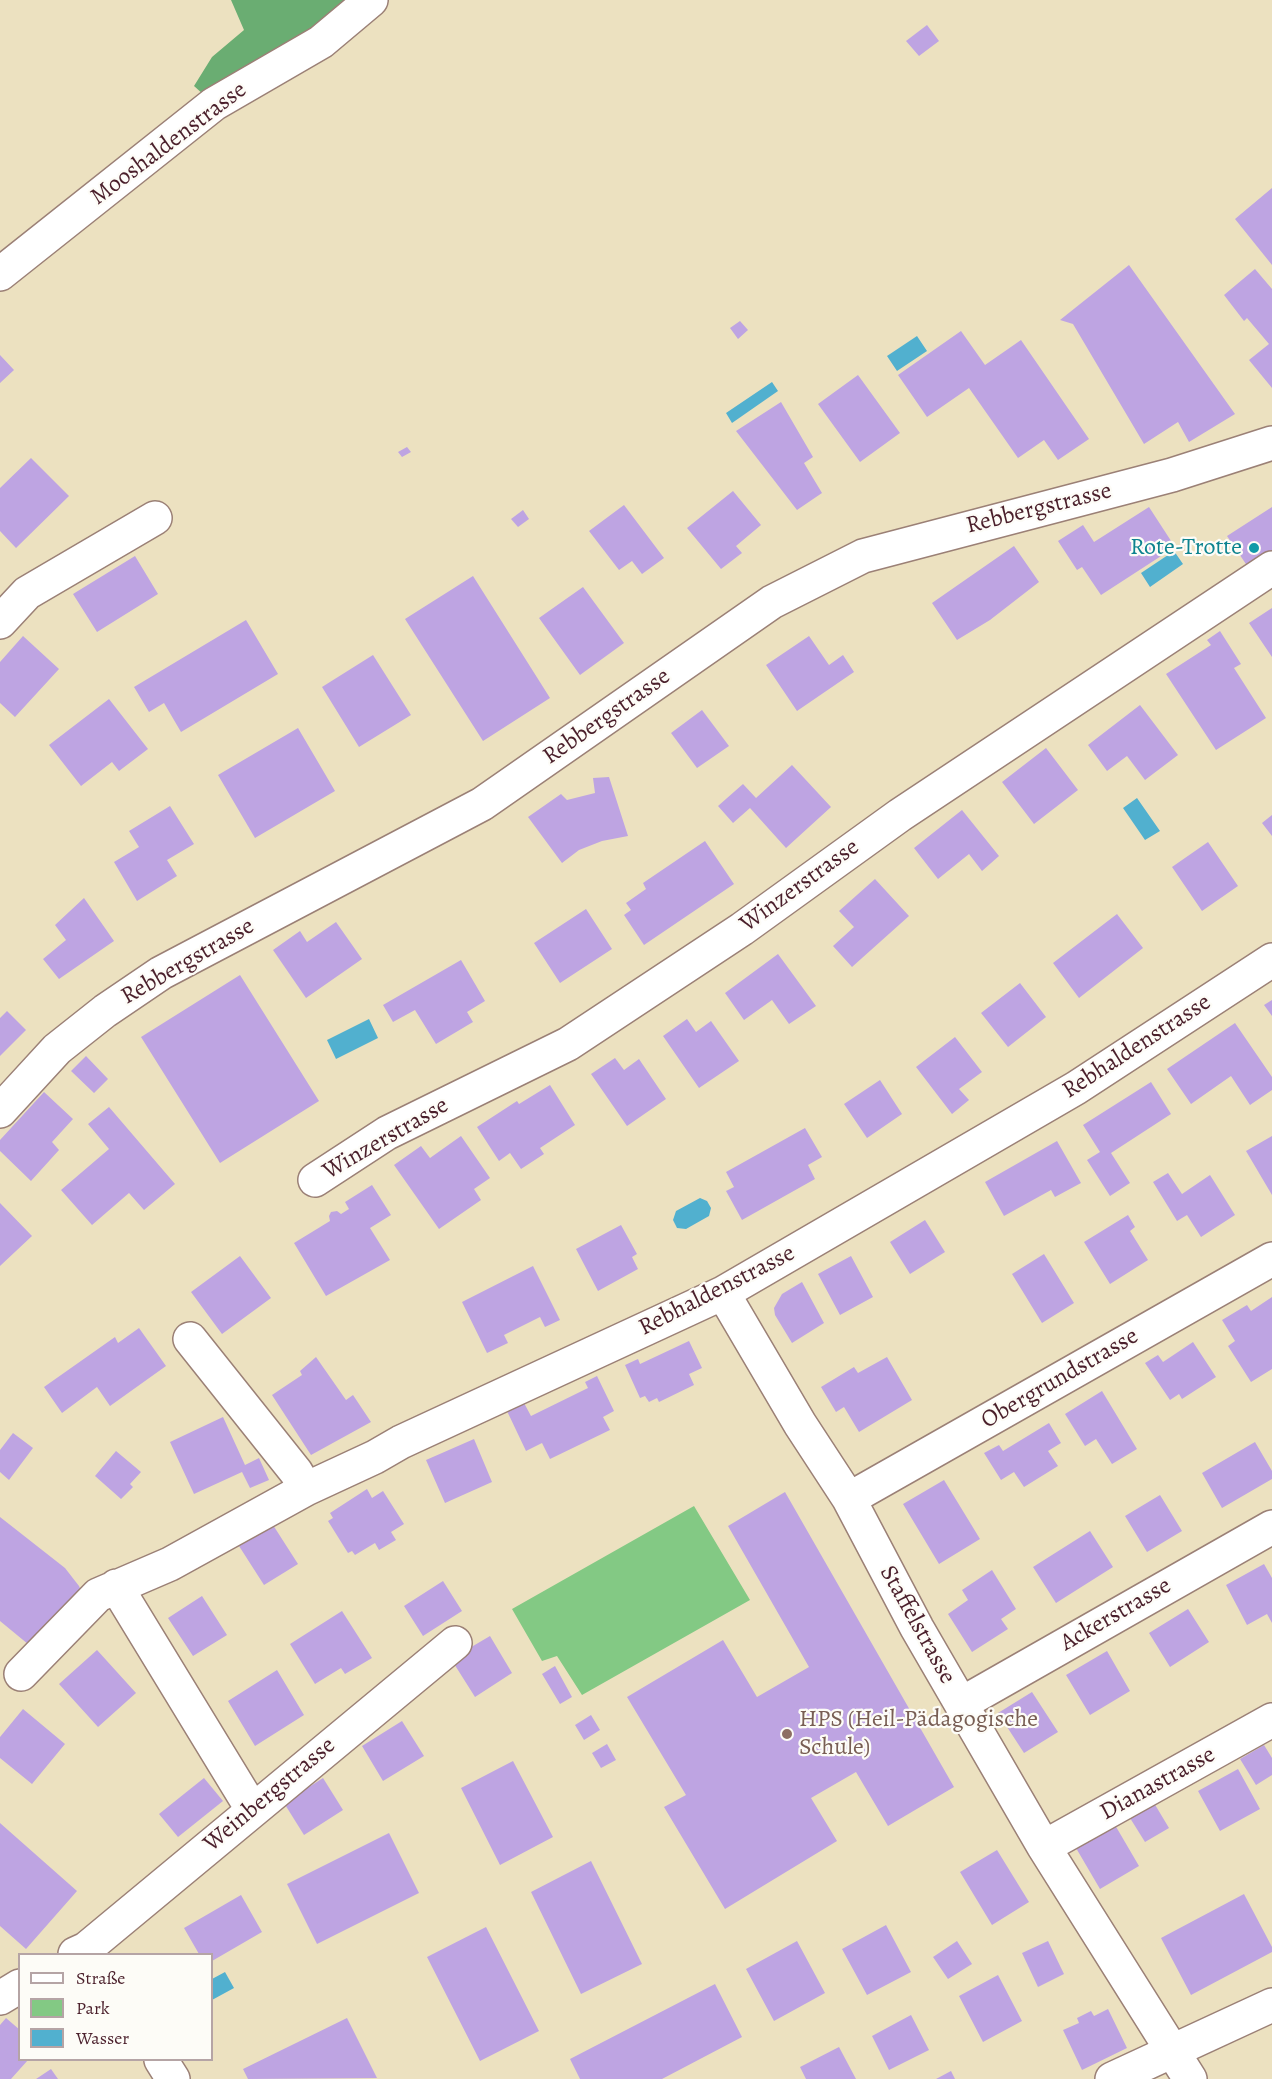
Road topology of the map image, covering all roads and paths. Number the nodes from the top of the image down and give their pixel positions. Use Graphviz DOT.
graph roads {
  1 [pos="371,0"];
  2 [pos="0,274"];
  3 [pos="1272,443"];
  4 [pos="155,518"];
  5 [pos="1272,568"];
  6 [pos="0,622"];
  7 [pos="1272,960"];
  8 [pos="0,1111"];
  9 [pos="315,1180"];
  10 [pos="1272,1259"];
  11 [pos="723,1293"];
  12 [pos="190,1339"];
  13 [pos="306,1489"];
  14 [pos="849,1499"];
  15 [pos="1272,1527"];
  16 [pos="116,1586"];
  17 [pos="455,1643"];
  18 [pos="21,1674"];
  19 [pos="961,1704"];
  20 [pos="1272,1720"];
  21 [pos="252,1809"];
  22 [pos="1044,1847"];
  23 [pos="83,1952"];
  24 [pos="18,1987"];
  25 [pos="0,1998"];
  26 [pos="1272,2005"];
  27 [pos="1172,2051"];
  28 [pos="1112,2079"];
  29 [pos="1190,2079"];
  1 -- 2 [label="street, Mooshaldenstrasse"];
  3 -- 8 [label="street, Rebbergstrasse"];
  4 -- 6 [label="street"];
  5 -- 9 [label="street, Winzerstrasse"];
  7 -- 11 [label="street, Rebhaldenstrasse"];
  10 -- 14 [label="street, Obergrundstrasse"];
  11 -- 13 [label="street, Rebhaldenstrasse"];
  11 -- 14 [label="street, Staffelstrasse"];
  12 -- 13 [label="street"];
  13 -- 16 [label="street, Rebhaldenstrasse"];
  14 -- 19 [label="street, Staffelstrasse"];
  15 -- 19 [label="street, Ackerstrasse"];
  16 -- 18 [label="street, Rebhaldenstrasse"];
  16 -- 21 [label="street"];
  17 -- 21 [label="street, Weinbergstrasse"];
  19 -- 22 [label="street, Staffelstrasse"];
  20 -- 22 [label="street, Dianastrasse"];
  21 -- 23 [label="street, Weinbergstrasse"];
  22 -- 27 [label="street, Staffelstrasse"];
  24 -- 25 [label="street"];
  26 -- 27 [label="street"];
  27 -- 28 [label="street"];
  27 -- 29 [label="street, Staffelstrasse"];
}
